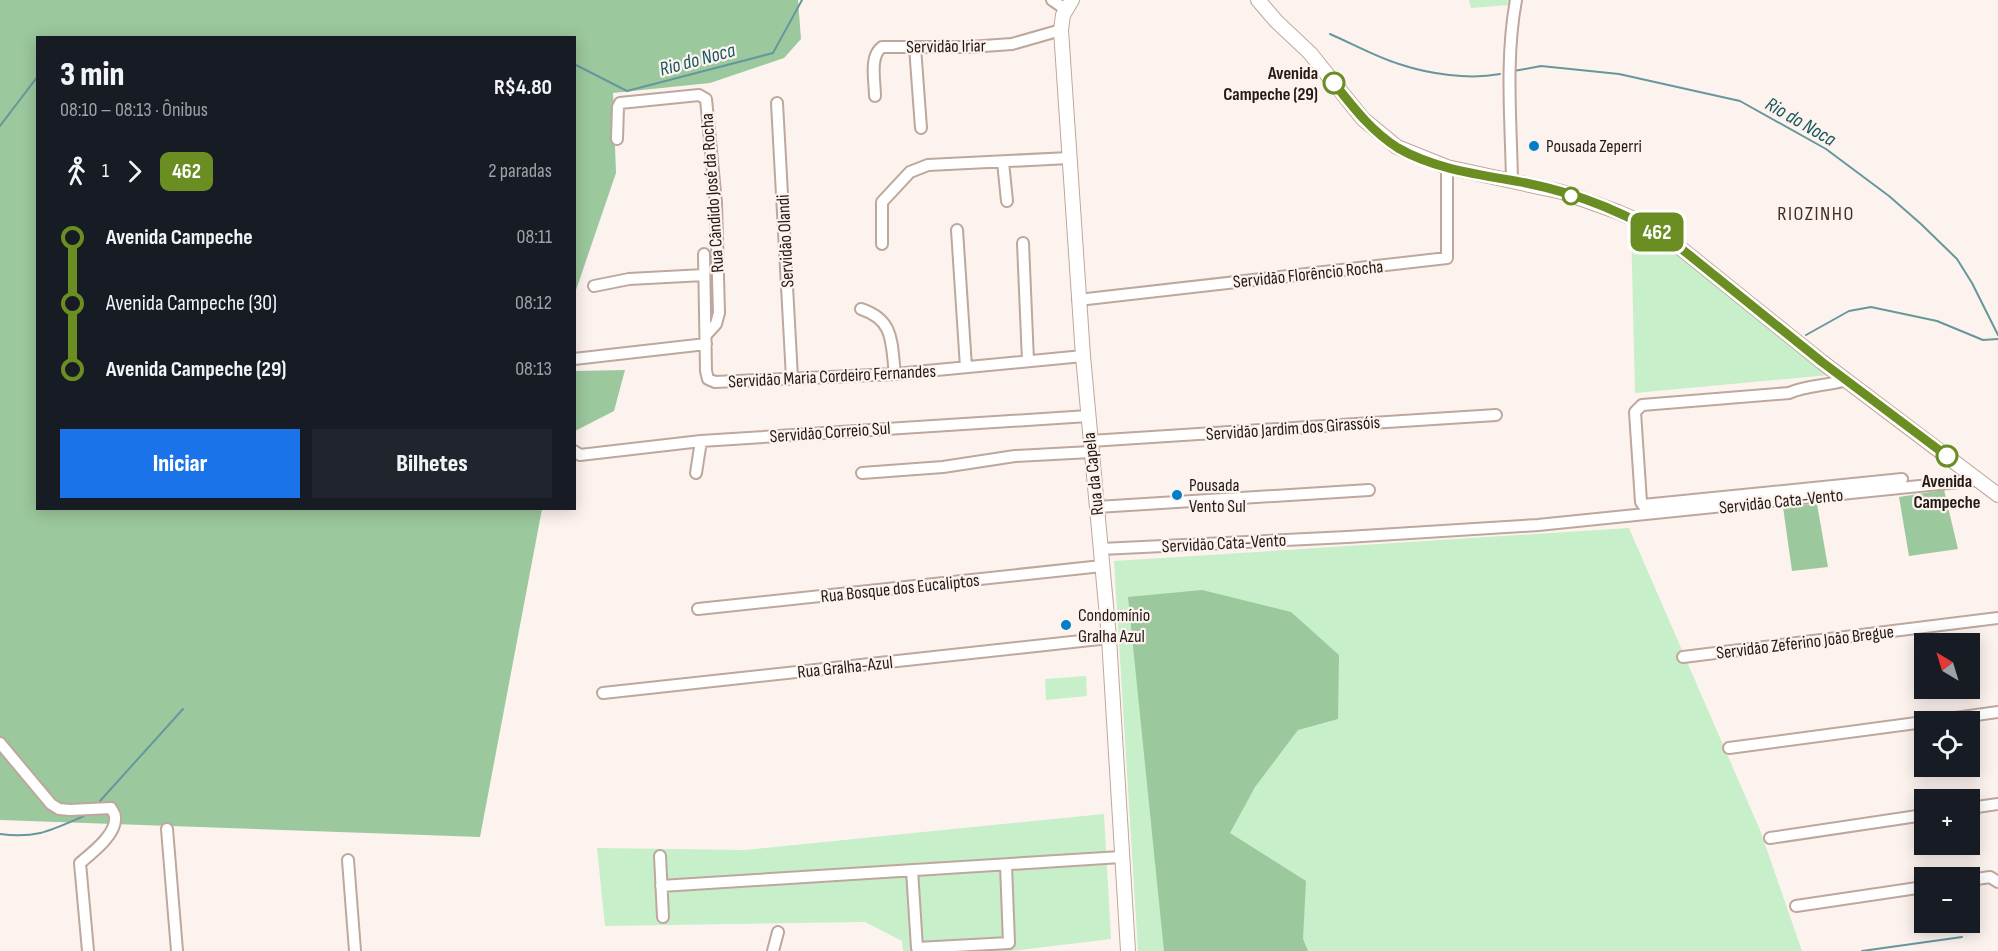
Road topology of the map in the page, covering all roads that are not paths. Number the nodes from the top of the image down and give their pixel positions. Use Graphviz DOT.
graph roads {
  1 [pos="1052,0"];
  2 [pos="1258,0"];
  3 [pos="1516,0"];
  4 [pos="1069,4"];
  5 [pos="1061,30"];
  6 [pos="915,47"];
  7 [pos="875,96"];
  8 [pos="777,103"];
  9 [pos="921,128"];
  10 [pos="617,139"];
  11 [pos="1069,158"];
  12 [pos="1003,162"];
  13 [pos="1447,167"];
  14 [pos="1512,181"];
  15 [pos="1007,201"];
  16 [pos="957,230"];
  17 [pos="1023,243"];
  18 [pos="882,244"];
  19 [pos="704,254"];
  20 [pos="704,275"];
  21 [pos="594,286"];
  22 [pos="1078,300"];
  23 [pos="861,309"];
  24 [pos="706,340"];
  25 [pos="1083,356"];
  26 [pos="576,358"];
  27 [pos="1028,361"];
  28 [pos="966,367"];
  29 [pos="895,374"];
  30 [pos="792,378"];
  31 [pos="1846,380"];
  32 [pos="1496,415"];
  33 [pos="1088,416"];
  34 [pos="701,441"];
  35 [pos="1090,446"];
  36 [pos="576,452"];
  37 [pos="696,473"];
  38 [pos="862,473"];
  39 [pos="1902,478"];
  40 [pos="1978,480"];
  41 [pos="1369,490"];
  42 [pos="1998,495"];
  43 [pos="1728,501"];
  44 [pos="1096,507"];
  45 [pos="1101,549"];
  46 [pos="1102,566"];
  47 [pos="698,609"];
  48 [pos="1998,618"];
  49 [pos="1108,638"];
  50 [pos="1683,657"];
  51 [pos="603,693"];
  52 [pos="1998,712"];
  53 [pos="1980,714"];
  54 [pos="1914,724"];
  55 [pos="0,743"];
  56 [pos="1729,748"];
  57 [pos="1998,804"];
  58 [pos="1980,807"];
  59 [pos="1914,816"];
  60 [pos="168,829"];
  61 [pos="1770,838"];
  62 [pos="660,856"];
  63 [pos="1121,857"];
  64 [pos="348,860"];
  65 [pos="1006,865"];
  66 [pos="912,870"];
  67 [pos="1980,878"];
  68 [pos="1998,882"];
  69 [pos="661,886"];
  70 [pos="1914,888"];
  71 [pos="1796,906"];
  72 [pos="663,917"];
  73 [pos="778,932"];
  74 [pos="88,951"];
  75 [pos="177,951"];
  76 [pos="355,951"];
  77 [pos="773,951"];
  78 [pos="1128,951"];
  1 -- 4 [label="street"];
  2 -- 13 [label="main road"];
  3 -- 14 [label="street"];
  4 -- 5 [label="main road, Rua da Capela"];
  5 -- 6 [label="street, Servidão Iriar"];
  5 -- 11 [label="main road, Rua da Capela"];
  6 -- 7 [label="street, Servidão Iriar"];
  6 -- 9 [label="street"];
  8 -- 30 [label="street, Servidão Olandi"];
  10 -- 24 [label="street, Rua Cândido José da Rocha"];
  11 -- 12 [label="street"];
  11 -- 22 [label="main road, Rua da Capela"];
  12 -- 15 [label="street"];
  12 -- 18 [label="street"];
  13 -- 14 [label="main road"];
  13 -- 22 [label="street, Servidão Florêncio Rocha"];
  14 -- 31 [label="main road"];
  16 -- 28 [label="street"];
  17 -- 27 [label="street"];
  19 -- 20 [label="street, Servidão Maria Cordeiro Fernandes"];
  20 -- 21 [label="street"];
  20 -- 24 [label="street, Servidão Maria Cordeiro Fernandes"];
  22 -- 25 [label="main road, Rua da Capela"];
  23 -- 29 [label="street"];
  24 -- 26 [label="street"];
  24 -- 30 [label="street, Servidão Maria Cordeiro Fernandes"];
  25 -- 27 [label="street, Servidão Maria Cordeiro Fernandes"];
  25 -- 33 [label="main road, Rua da Capela"];
  27 -- 28 [label="street, Servidão Maria Cordeiro Fernandes"];
  28 -- 29 [label="street, Servidão Maria Cordeiro Fernandes"];
  29 -- 30 [label="street, Servidão Maria Cordeiro Fernandes"];
  31 -- 40 [label="main road"];
  31 -- 43 [label="street"];
  32 -- 35 [label="street, Servidão Jardim dos Girassóis"];
  33 -- 34 [label="street, Servidão Correio Sul"];
  33 -- 35 [label="main road, Rua da Capela"];
  34 -- 36 [label="street, Servidão Correio Sul"];
  34 -- 37 [label="street"];
  35 -- 38 [label="street, Servidão Jardim dos Girassóis"];
  35 -- 44 [label="main road, Rua da Capela"];
  39 -- 43 [label="street"];
  40 -- 42 [label="main road"];
  40 -- 43 [label="street, Servidão Cata-Vento"];
  41 -- 44 [label="street"];
  43 -- 45 [label="street, Servidão Cata-Vento"];
  44 -- 45 [label="main road, Rua da Capela"];
  45 -- 46 [label="main road, Rua da Capela"];
  46 -- 47 [label="street, Rua Bosque dos Eucaliptos"];
  46 -- 49 [label="main road, Rua da Capela"];
  48 -- 50 [label="street, Servidão Zeferino João Bregue"];
  49 -- 51 [label="street, Rua Gralha-Azul"];
  49 -- 63 [label="main road, Rua da Capela"];
  52 -- 53 [label="street"];
  54 -- 56 [label="street"];
  55 -- 74 [label="street"];
  57 -- 58 [label="street"];
  59 -- 61 [label="street"];
  60 -- 75 [label="street"];
  62 -- 69 [label="street"];
  63 -- 65 [label="street"];
  63 -- 78 [label="main road, Rua da Capela"];
  64 -- 76 [label="street"];
  65 -- 66 [label="street"];
  65 -- 66 [label="street"];
  66 -- 69 [label="street"];
  67 -- 68 [label="street"];
  69 -- 72 [label="street"];
  70 -- 71 [label="street"];
  73 -- 77 [label="street"];
}
